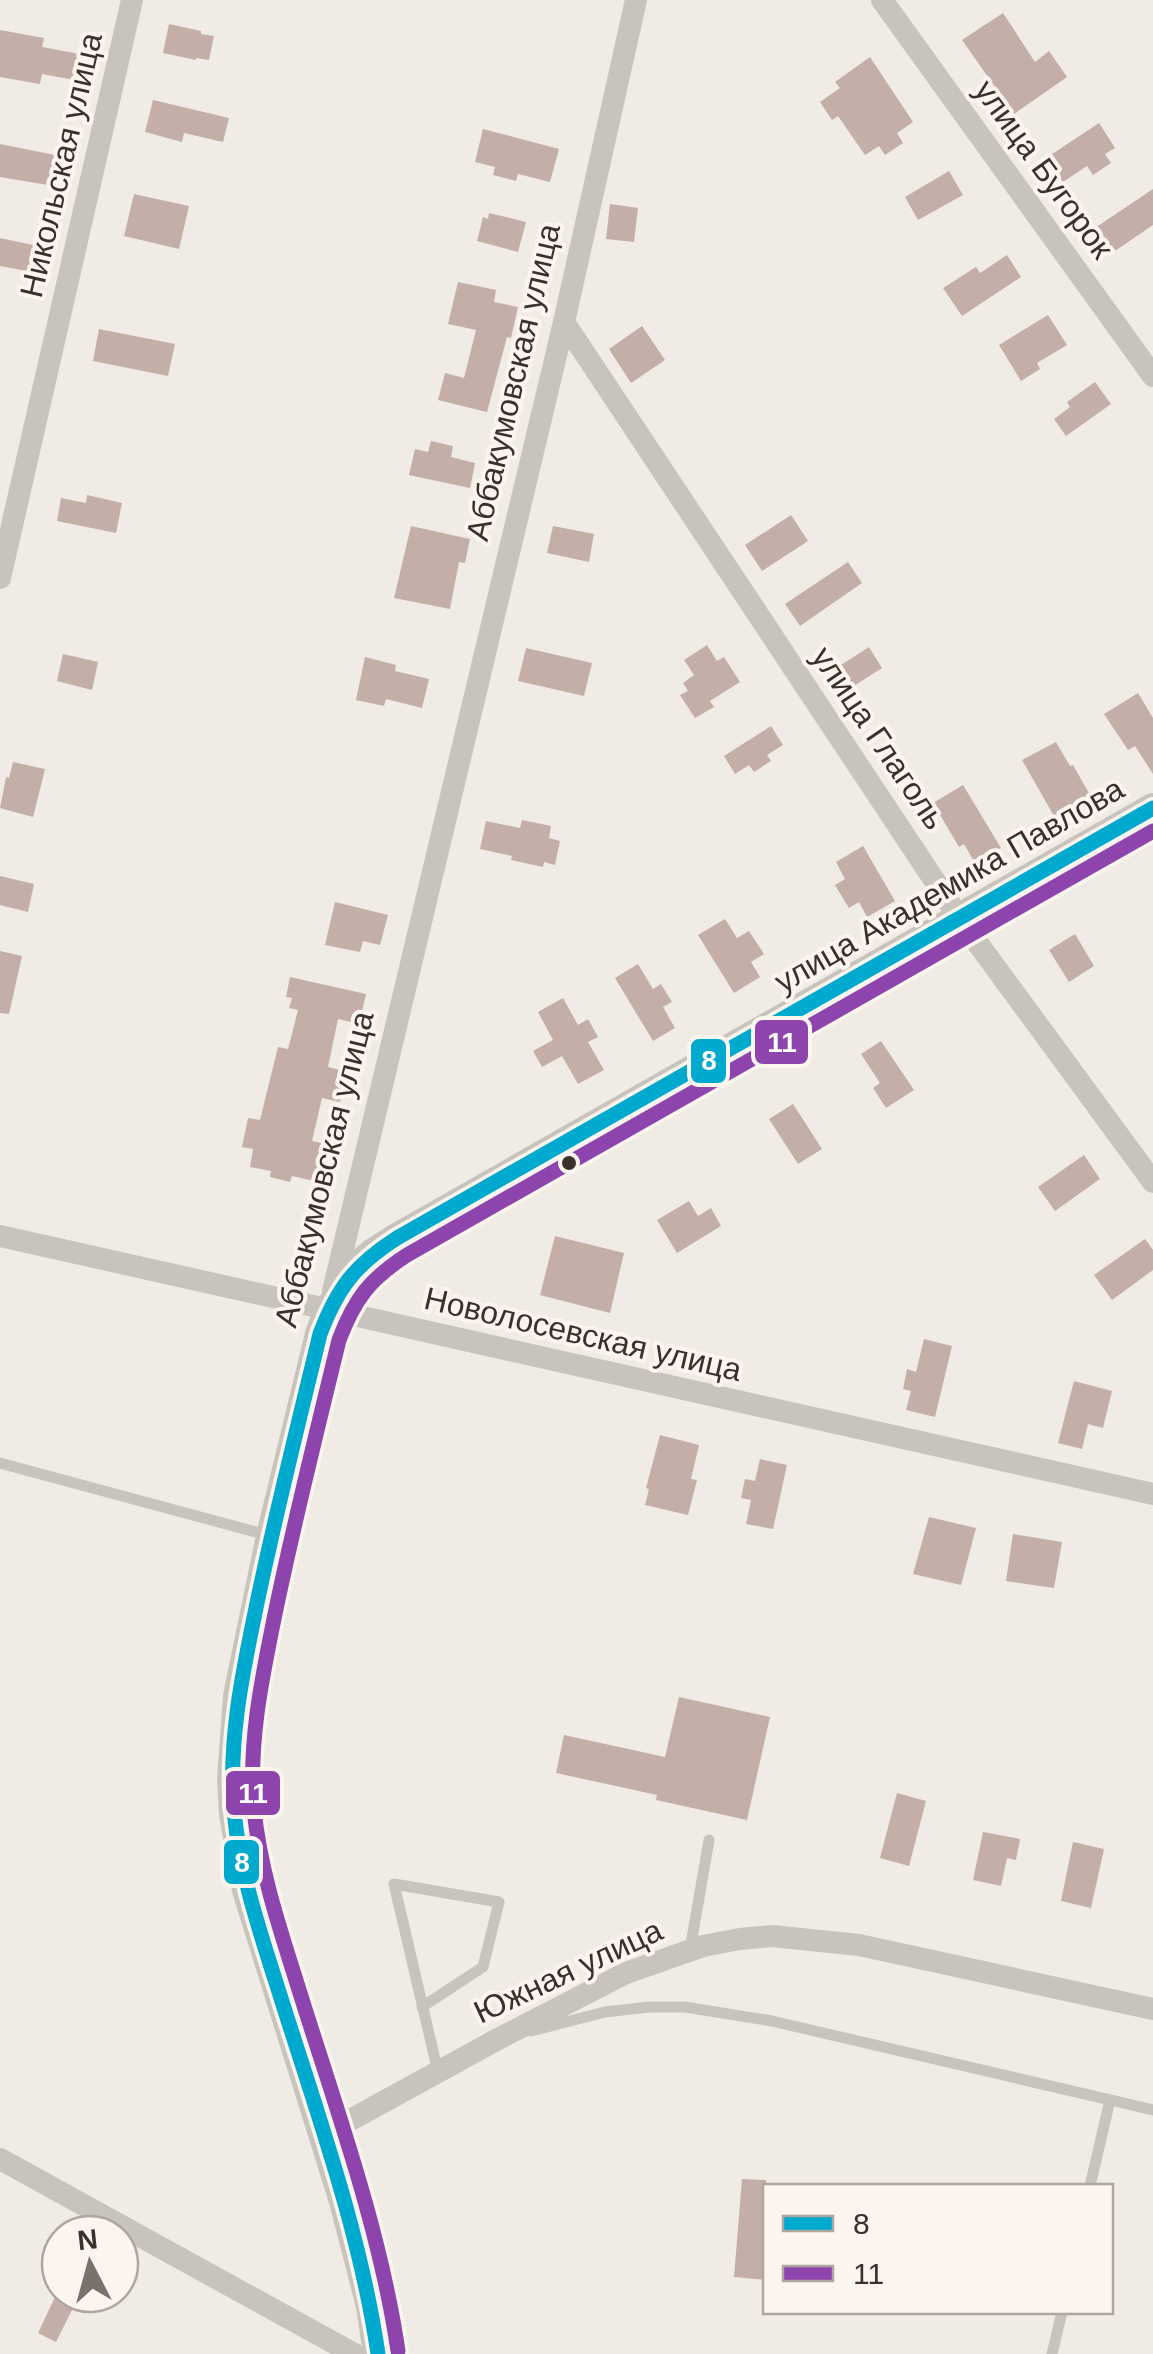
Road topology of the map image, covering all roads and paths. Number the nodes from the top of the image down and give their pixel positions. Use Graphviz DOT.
graph roads {
  1 [pos="132,0"];
  2 [pos="636,0"];
  3 [pos="882,0"];
  4 [pos="564,322"];
  5 [pos="1153,376"];
  6 [pos="0,578"];
  7 [pos="1153,808"];
  8 [pos="960,919"];
  9 [pos="1153,1182"];
  10 [pos="0,1236"];
  11 [pos="328,1310"];
  12 [pos="0,1463"];
  13 [pos="1153,1494"];
  14 [pos="272,1536"];
  15 [pos="709,1840"];
  16 [pos="690,1950"];
  17 [pos="422,2007"];
  18 [pos="1153,2009"];
  19 [pos="498,2039"];
  20 [pos="438,2072"];
  21 [pos="1110,2100"];
  22 [pos="1153,2110"];
  23 [pos="323,2134"];
  24 [pos="0,2158"];
  25 [pos="1090,2184"];
  26 [pos="1062,2314"];
  27 [pos="354,2354"];
  28 [pos="378,2354"];
  29 [pos="1052,2354"];
  1 -- 6 [label="street, Никольская улица"];
  2 -- 4 [label="street, Аббакумовская улица"];
  3 -- 5 [label="street, улица Бугорок"];
  4 -- 8 [label="street, улица Глаголь"];
  4 -- 11 [label="street, Аббакумовская улица"];
  7 -- 8 [label="street, улица Академика Павлова"];
  8 -- 9 [label="street, улица Глаголь"];
  8 -- 11 [label="street, улица Академика Павлова"];
  10 -- 11 [label="street, Новолосевская улица"];
  11 -- 13 [label="street, Новолосевская улица"];
  11 -- 14 [label="street, Аббакумовская улица"];
  12 -- 14 [label="lane"];
  14 -- 23 [label="street, Аббакумовская улица"];
  15 -- 16 [label="lane"];
  16 -- 18 [label="street, Южная улица"];
  16 -- 19 [label="street, Южная улица"];
  17 -- 17 [label="lane"];
  17 -- 20 [label="lane"];
  19 -- 20 [label="street, Южная улица"];
  19 -- 21 [label="lane"];
  20 -- 23 [label="street, Южная улица"];
  21 -- 22 [label="lane"];
  21 -- 25 [label="lane"];
  23 -- 28 [label="street, Аббакумовская улица"];
  24 -- 27 [label="street"];
  26 -- 29 [label="lane"];
}
